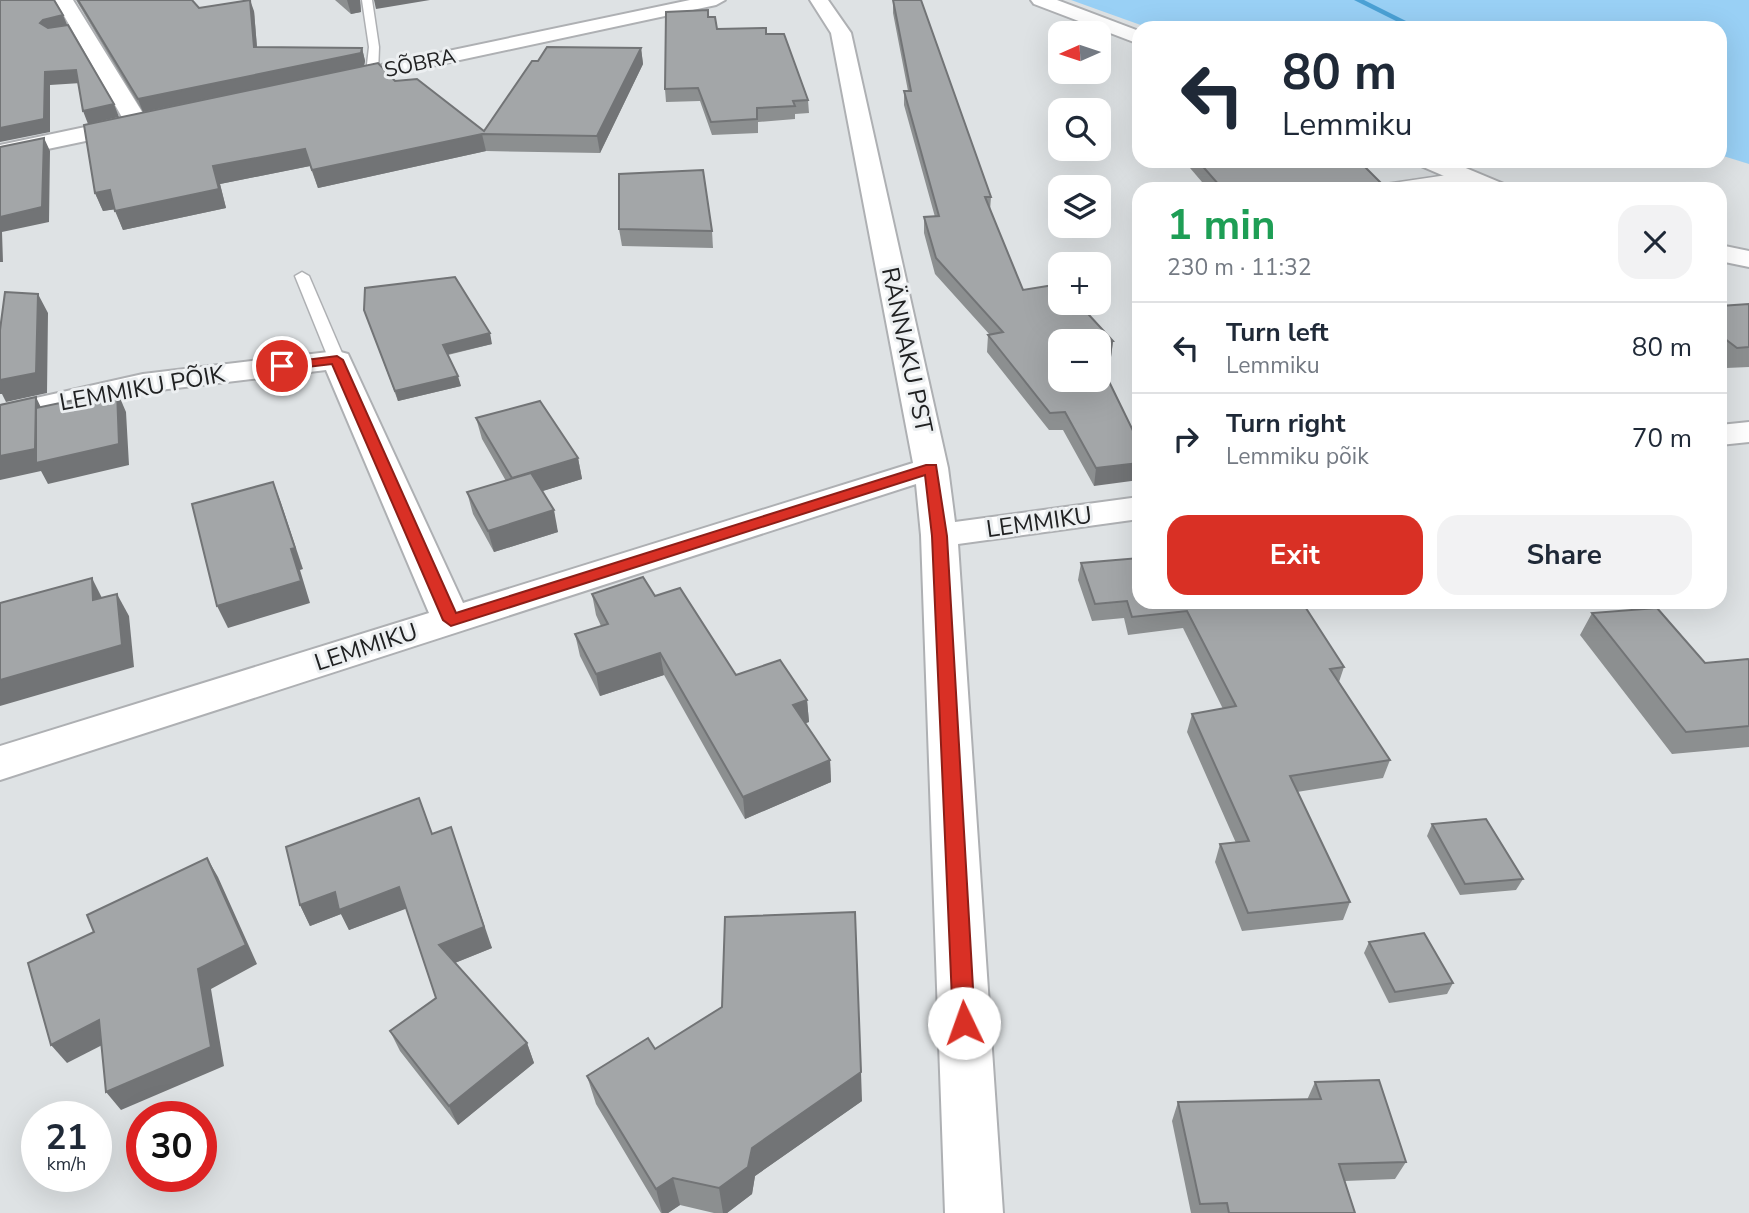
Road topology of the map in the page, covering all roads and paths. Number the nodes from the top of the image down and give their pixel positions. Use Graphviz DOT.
graph roads {
  1 [pos="64,0"];
  2 [pos="367,0"];
  3 [pos="716,0"];
  4 [pos="819,0"];
  5 [pos="1040,0"];
  6 [pos="1132,35"];
  7 [pos="372,73"];
  8 [pos="319,84"];
  9 [pos="162,118"];
  10 [pos="136,123"];
  11 [pos="0,152"];
  12 [pos="1445,168"];
  13 [pos="1427,182"];
  14 [pos="1466,182"];
  15 [pos="1477,182"];
  16 [pos="1727,254"];
  17 [pos="1749,259"];
  18 [pos="302,276"];
  19 [pos="337,360"];
  20 [pos="0,416"];
  21 [pos="1749,432"];
  22 [pos="1727,434"];
  23 [pos="931,468"];
  24 [pos="1132,509"];
  25 [pos="939,536"];
  26 [pos="451,620"];
  27 [pos="0,763"];
  28 [pos="974,1213"];
  1 -- 10 [label="street"];
  2 -- 7 [label="lane"];
  3 -- 7 [label="street, SÕBRA"];
  4 -- 23 [label="street, RÄNNAKU PST"];
  5 -- 6 [label="street"];
  7 -- 8 [label="street, SÕBRA"];
  9 -- 10 [label="street"];
  10 -- 11 [label="street"];
  12 -- 15 [label="street"];
  13 -- 14 [label="lane"];
  16 -- 17 [label="street"];
  18 -- 19 [label="lane"];
  19 -- 20 [label="street, LEMMIKU PÕIK"];
  19 -- 26 [label="street"];
  21 -- 22 [label="street"];
  23 -- 25 [label="street, RÄNNAKU PST"];
  23 -- 26 [label="street, LEMMIKU"];
  24 -- 25 [label="street, LEMMIKU"];
  25 -- 28 [label="street, RÄNNAKU PST"];
  26 -- 27 [label="street, LEMMIKU"];
}
